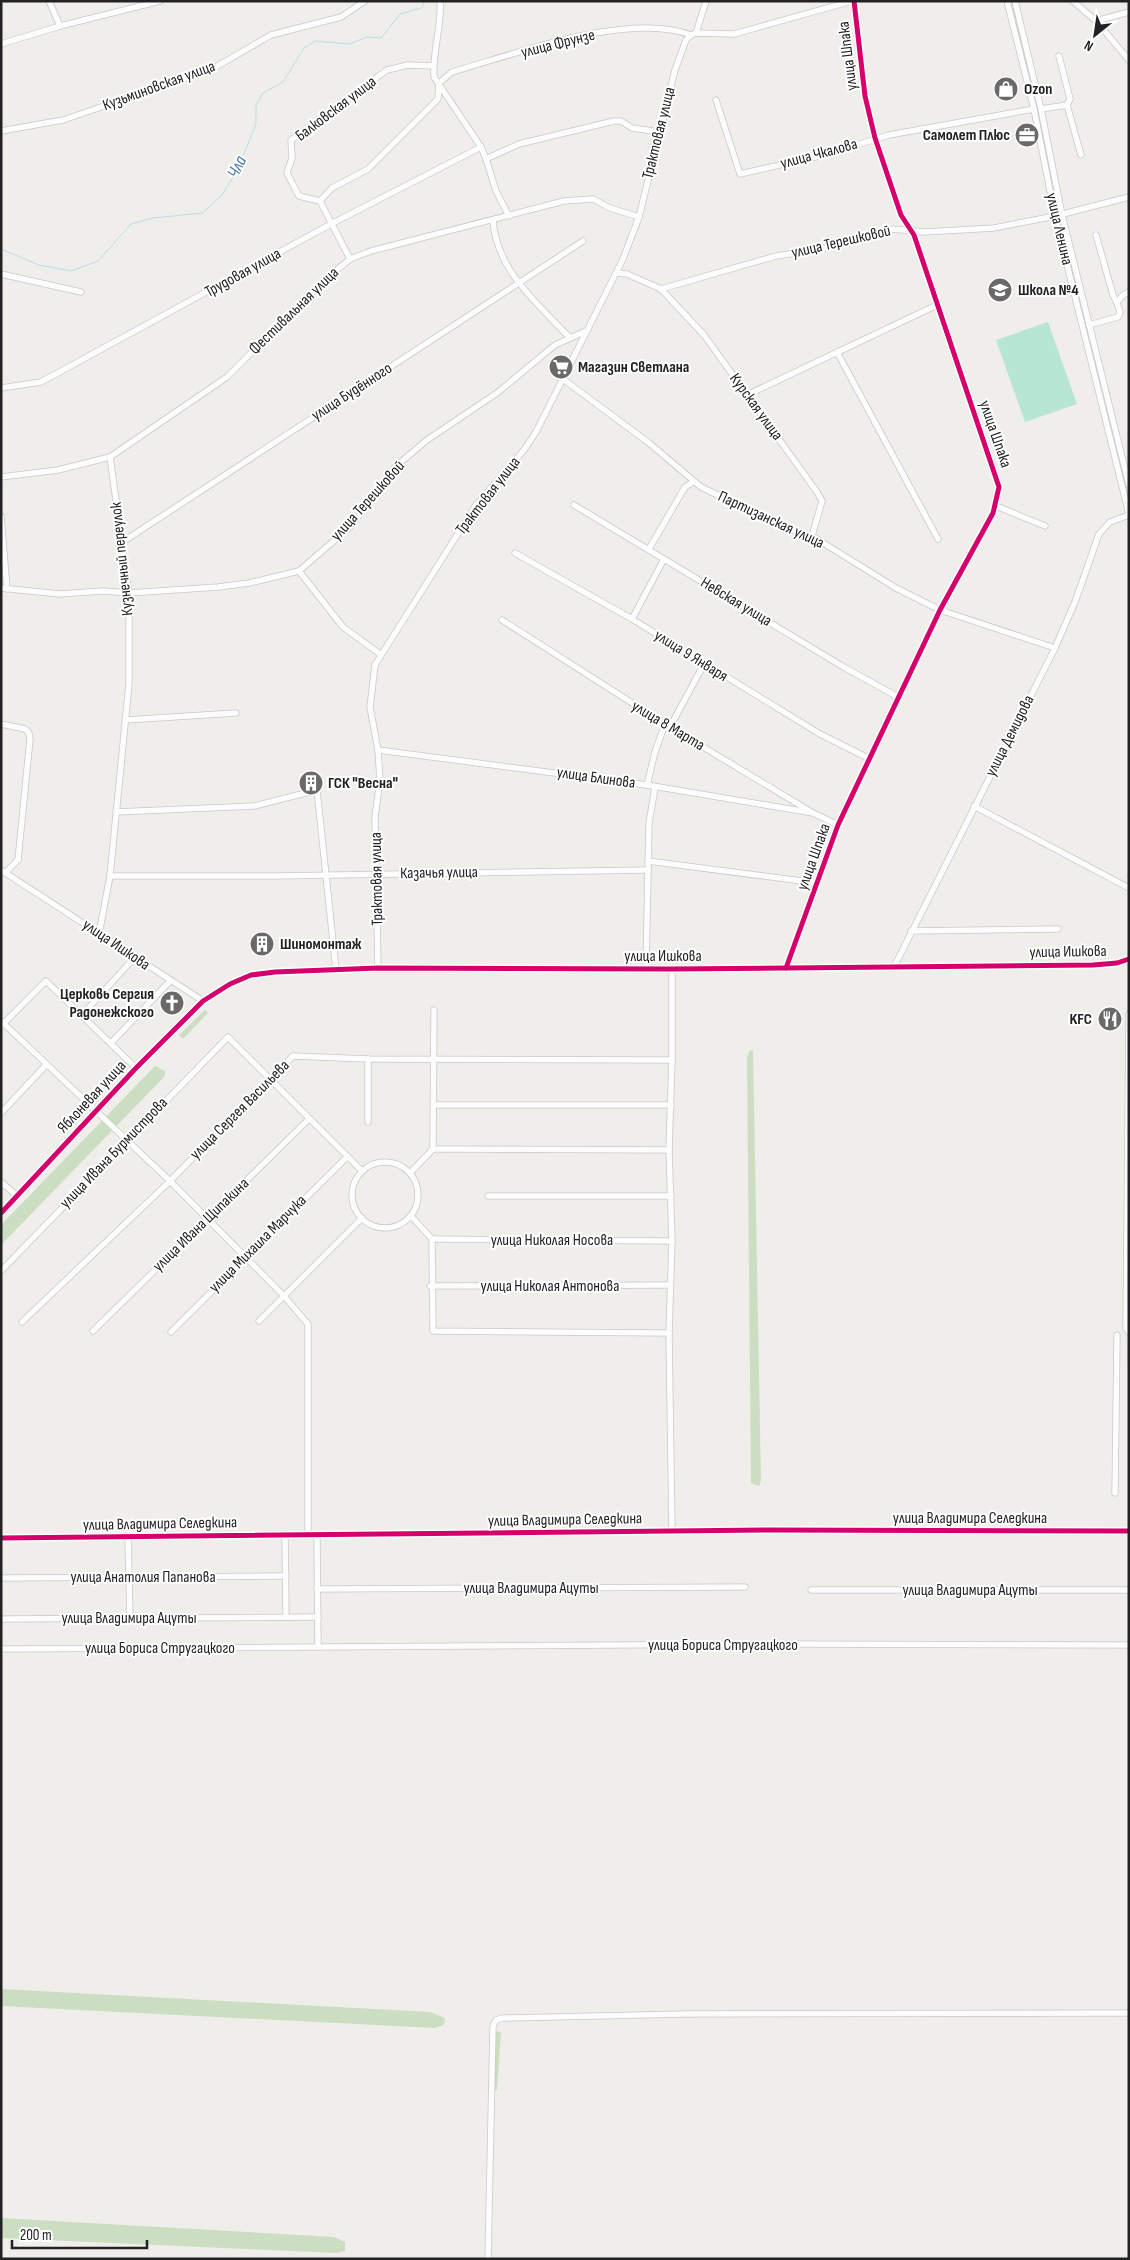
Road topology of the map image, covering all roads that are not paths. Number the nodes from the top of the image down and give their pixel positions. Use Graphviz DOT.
graph roads {
  1 [pos="49,1"];
  2 [pos="160,1"];
  3 [pos="365,1"];
  4 [pos="440,1"];
  5 [pos="706,1"];
  6 [pos="853,1"];
  7 [pos="1007,1"];
  8 [pos="1014,1"];
  9 [pos="1073,1"];
  10 [pos="1129,12"];
  11 [pos="1096,21"];
  12 [pos="60,26"];
  13 [pos="694,34"];
  14 [pos="1,44"];
  15 [pos="1059,56"];
  16 [pos="1129,60"];
  17 [pos="433,66"];
  18 [pos="439,83"];
  19 [pos="716,100"];
  20 [pos="1067,105"];
  21 [pos="1038,109"];
  22 [pos="1,131"];
  23 [pos="660,132"];
  24 [pos="875,138"];
  25 [pos="481,147"];
  26 [pos="1081,155"];
  27 [pos="486,159"];
  28 [pos="1129,197"];
  29 [pos="320,201"];
  30 [pos="1062,215"];
  31 [pos="509,216"];
  32 [pos="1055,216"];
  33 [pos="639,217"];
  34 [pos="493,221"];
  35 [pos="331,224"];
  36 [pos="910,230"];
  37 [pos="1096,235"];
  38 [pos="583,241"];
  39 [pos="350,259"];
  40 [pos="617,273"];
  41 [pos="1,274"];
  42 [pos="518,283"];
  43 [pos="661,289"];
  44 [pos="81,292"];
  45 [pos="1129,292"];
  46 [pos="1117,303"];
  47 [pos="937,305"];
  48 [pos="1089,325"];
  49 [pos="586,331"];
  50 [pos="570,338"];
  51 [pos="837,352"];
  52 [pos="563,379"];
  53 [pos="1,388"];
  54 [pos="747,395"];
  55 [pos="110,457"];
  56 [pos="1,477"];
  57 [pos="693,482"];
  58 [pos="1129,485"];
  59 [pos="574,505"];
  60 [pos="996,506"];
  61 [pos="1129,514"];
  62 [pos="1,516"];
  63 [pos="1045,526"];
  64 [pos="812,536"];
  65 [pos="938,539"];
  66 [pos="122,543"];
  67 [pos="649,549"];
  68 [pos="514,552"];
  69 [pos="664,559"];
  70 [pos="299,571"];
  71 [pos="4,588"];
  72 [pos="129,592"];
  73 [pos="940,610"];
  74 [pos="632,619"];
  75 [pos="502,620"];
  76 [pos="1055,648"];
  77 [pos="380,654"];
  78 [pos="704,664"];
  79 [pos="898,697"];
  80 [pos="236,713"];
  81 [pos="125,720"];
  82 [pos="1,724"];
  83 [pos="668,726"];
  84 [pos="378,750"];
  85 [pos="868,758"];
  86 [pos="647,785"];
  87 [pos="655,788"];
  88 [pos="974,806"];
  89 [pos="116,812"];
  90 [pos="813,813"];
  91 [pos="838,824"];
  92 [pos="648,861"];
  93 [pos="648,870"];
  94 [pos="4,871"];
  95 [pos="377,874"];
  96 [pos="326,875"];
  97 [pos="110,876"];
  98 [pos="817,883"];
  99 [pos="1129,888"];
  100 [pos="1058,929"];
  101 [pos="911,931"];
  102 [pos="99,934"];
  103 [pos="135,957"];
  104 [pos="1128,959"];
  105 [pos="894,967"];
  106 [pos="1129,967"];
  107 [pos="378,968"];
  108 [pos="646,968"];
  109 [pos="786,968"];
  110 [pos="672,969"];
  111 [pos="336,970"];
  112 [pos="170,981"];
  113 [pos="203,1000"];
  114 [pos="434,1010"];
  115 [pos="1129,1014"];
  116 [pos="82,1015"];
  117 [pos="3,1024"];
  118 [pos="111,1043"];
  119 [pos="434,1058"];
  120 [pos="368,1059"];
  121 [pos="672,1060"];
  122 [pos="1129,1063"];
  123 [pos="46,1064"];
  124 [pos="136,1068"];
  125 [pos="270,1078"];
  126 [pos="435,1105"];
  127 [pos="671,1105"];
  128 [pos="95,1112"];
  129 [pos="1,1113"];
  130 [pos="309,1120"];
  131 [pos="368,1122"];
  132 [pos="126,1140"];
  133 [pos="433,1149"];
  134 [pos="669,1150"];
  135 [pos="346,1157"];
  136 [pos="362,1170"];
  137 [pos="411,1172"];
  138 [pos="170,1181"];
  139 [pos="1,1182"];
  140 [pos="16,1196"];
  141 [pos="488,1196"];
  142 [pos="671,1196"];
  143 [pos="1,1212"];
  144 [pos="411,1216"];
  145 [pos="362,1218"];
  146 [pos="207,1219"];
  147 [pos="432,1239"];
  148 [pos="672,1241"];
  149 [pos="245,1256"];
  150 [pos="1,1271"];
  151 [pos="430,1286"];
  152 [pos="670,1286"];
  153 [pos="283,1295"];
  154 [pos="259,1321"];
  155 [pos="22,1322"];
  156 [pos="93,1331"];
  157 [pos="171,1332"];
  158 [pos="669,1333"];
  159 [pos="1129,1333"];
  160 [pos="1115,1493"];
  161 [pos="672,1531"];
  162 [pos="1129,1531"];
  163 [pos="284,1535"];
  164 [pos="308,1535"];
  165 [pos="317,1535"];
  166 [pos="128,1537"];
  167 [pos="1,1538"];
  168 [pos="129,1576"];
  169 [pos="286,1576"];
  170 [pos="1,1578"];
  171 [pos="745,1587"];
  172 [pos="317,1589"];
  173 [pos="811,1590"];
  174 [pos="1129,1590"];
  175 [pos="318,1617"];
  176 [pos="130,1618"];
  177 [pos="286,1618"];
  178 [pos="1,1619"];
  179 [pos="1129,1645"];
  180 [pos="318,1647"];
  181 [pos="1,1649"];
  182 [pos="1129,2013"];
  183 [pos="488,2259"];
  1 -- 12 [label="street"];
  2 -- 12 [label="street"];
  3 -- 22 [label="street, Кузьминовская улица"];
  4 -- 17 [label="street"];
  5 -- 13 [label="street"];
  6 -- 13 [label="street, улица Фрунзе"];
  6 -- 24 [label="street, улица Шпака"];
  7 -- 21 [label="street, улица Ленина"];
  8 -- 21 [label="street, улица Ленина"];
  9 -- 11 [label="street"];
  10 -- 11 [label="street"];
  11 -- 16 [label="street"];
  12 -- 14 [label="street"];
  13 -- 18 [label="street, улица Фрунзе"];
  13 -- 23 [label="street, Трактовая улица"];
  15 -- 20 [label="street"];
  17 -- 18 [label="street"];
  17 -- 29 [label="street, Балковская улица"];
  18 -- 25 [label="street"];
  18 -- 29 [label="street"];
  19 -- 24 [label="street, улица Чкалова"];
  20 -- 21 [label="street, улица Чкалова"];
  20 -- 26 [label="street"];
  21 -- 24 [label="street, улица Чкалова"];
  21 -- 30 [label="street, улица Ленина"];
  21 -- 32 [label="street, улица Ленина"];
  23 -- 27 [label="street"];
  23 -- 33 [label="street, Трактовая улица"];
  24 -- 36 [label="street, улица Шпака"];
  25 -- 27 [label="street"];
  25 -- 35 [label="street, Трудовая улица"];
  27 -- 31 [label="street"];
  28 -- 30 [label="street, улица Терешковой"];
  29 -- 35 [label="street"];
  30 -- 32 [label="street, улица Терешковой"];
  30 -- 48 [label="street, улица Ленина"];
  31 -- 33 [label="street, Фестивальная улица"];
  31 -- 34 [label="street, Фестивальная улица"];
  32 -- 36 [label="street, улица Терешковой"];
  32 -- 61 [label="street, улица Ленина"];
  33 -- 40 [label="street, Трактовая улица"];
  34 -- 39 [label="street, Фестивальная улица"];
  34 -- 42 [label="street"];
  35 -- 39 [label="street"];
  35 -- 53 [label="street, Трудовая улица"];
  36 -- 43 [label="street, улица Терешковой"];
  36 -- 47 [label="street, улица Шпака"];
  37 -- 46 [label="street"];
  38 -- 42 [label="street, улица Будённого"];
  39 -- 55 [label="street, Фестивальная улица"];
  40 -- 43 [label="street"];
  40 -- 49 [label="street, Трактовая улица"];
  41 -- 44 [label="street"];
  42 -- 50 [label="street"];
  42 -- 66 [label="street, улица Будённого"];
  43 -- 54 [label="street, Курская улица"];
  45 -- 46 [label="street"];
  46 -- 48 [label="street"];
  47 -- 51 [label="street"];
  47 -- 60 [label="street, улица Шпака"];
  48 -- 58 [label="street, улица Ленина"];
  49 -- 50 [label="street, улица Терешковой"];
  49 -- 52 [label="street, Трактовая улица"];
  50 -- 70 [label="street, улица Терешковой"];
  51 -- 54 [label="street"];
  51 -- 65 [label="street"];
  52 -- 57 [label="street, Партизанская улица"];
  52 -- 77 [label="street, Трактовая улица"];
  54 -- 64 [label="street, Курская улица"];
  55 -- 56 [label="street, Фестивальная улица"];
  55 -- 66 [label="street, Кузнечный переулок"];
  57 -- 64 [label="street, Партизанская улица"];
  57 -- 67 [label="street"];
  59 -- 67 [label="street, Невская улица"];
  60 -- 63 [label="street"];
  60 -- 73 [label="street, улица Шпака"];
  61 -- 76 [label="street, улица Демидова"];
  62 -- 71 [label="street"];
  64 -- 73 [label="street, Партизанская улица"];
  66 -- 72 [label="street, Кузнечный переулок"];
  67 -- 69 [label="street, Невская улица"];
  68 -- 74 [label="street, улица 9 Января"];
  69 -- 74 [label="street"];
  69 -- 79 [label="street, Невская улица"];
  70 -- 72 [label="street, улица Терешковой"];
  70 -- 77 [label="street"];
  71 -- 72 [label="street, улица Терешковой"];
  72 -- 81 [label="street, Кузнечный переулок"];
  73 -- 76 [label="street, Партизанская улица"];
  73 -- 79 [label="street, улица Шпака"];
  74 -- 78 [label="street, улица 9 Января"];
  75 -- 83 [label="street, улица 8 Марта"];
  76 -- 88 [label="street, улица Демидова"];
  77 -- 84 [label="street, Трактовая улица"];
  78 -- 83 [label="street"];
  78 -- 85 [label="street, улица 9 Января"];
  79 -- 85 [label="street, улица Шпака"];
  80 -- 81 [label="street"];
  81 -- 89 [label="street, Кузнечный переулок"];
  82 -- 94 [label="street"];
  83 -- 86 [label="street"];
  83 -- 90 [label="street, улица 8 Марта"];
  84 -- 86 [label="street, улица Блинова"];
  84 -- 95 [label="street, Трактовая улица"];
  85 -- 91 [label="street, улица Шпака"];
  86 -- 87 [label="street, улица Блинова"];
  87 -- 90 [label="street, улица Блинова"];
  87 -- 92 [label="street"];
  88 -- 99 [label="street"];
  88 -- 101 [label="street, улица Демидова"];
  89 -- 96 [label="street"];
  89 -- 97 [label="street, Кузнечный переулок"];
  90 -- 91 [label="street, улица 8 Марта"];
  91 -- 98 [label="street, улица Шпака"];
  92 -- 93 [label="street"];
  92 -- 98 [label="street"];
  93 -- 95 [label="street, Казачья улица"];
  93 -- 108 [label="street"];
  94 -- 102 [label="street, улица Ишкова"];
  95 -- 96 [label="street, Казачья улица"];
  95 -- 107 [label="street, Трактовая улица"];
  96 -- 97 [label="street, Казачья улица"];
  96 -- 111 [label="street"];
  97 -- 102 [label="street, Кузнечный переулок"];
  98 -- 109 [label="street, улица Шпака"];
  100 -- 101 [label="street"];
  101 -- 105 [label="street, улица Демидова"];
  102 -- 103 [label="street, улица Ишкова"];
  103 -- 112 [label="street, улица Ишкова"];
  103 -- 116 [label="street"];
  104 -- 105 [label="street, улица Ишкова"];
  104 -- 106 [label="street"];
  105 -- 109 [label="street, улица Ишкова"];
  107 -- 108 [label="street, улица Ишкова"];
  107 -- 111 [label="street, улица Ишкова"];
  108 -- 110 [label="street, улица Ишкова"];
  109 -- 110 [label="street, улица Ишкова"];
  110 -- 121 [label="street"];
  111 -- 113 [label="street, улица Ишкова"];
  112 -- 113 [label="street, улица Ишкова"];
  112 -- 118 [label="street"];
  113 -- 124 [label="street, Яблоневая улица"];
  114 -- 119 [label="street"];
  115 -- 122 [label="street"];
  116 -- 117 [label="street"];
  116 -- 118 [label="street"];
  117 -- 123 [label="street"];
  118 -- 124 [label="street"];
  119 -- 120 [label="street, улица Сергея Васильева"];
  119 -- 121 [label="street, улица Сергея Васильева"];
  119 -- 126 [label="street"];
  120 -- 125 [label="street, улица Сергея Васильева"];
  120 -- 131 [label="street"];
  121 -- 127 [label="street"];
  122 -- 159 [label="street"];
  123 -- 128 [label="street"];
  123 -- 129 [label="street"];
  124 -- 128 [label="street, Яблоневая улица"];
  125 -- 130 [label="street"];
  125 -- 132 [label="street, улица Ивана Бурмистрова"];
  125 -- 138 [label="street, улица Сергея Васильева"];
  126 -- 127 [label="street"];
  126 -- 133 [label="street"];
  127 -- 134 [label="street"];
  128 -- 132 [label="street"];
  128 -- 140 [label="street, Яблоневая улица"];
  130 -- 135 [label="street"];
  130 -- 146 [label="street, улица Ивана Щипакина"];
  132 -- 138 [label="street"];
  132 -- 150 [label="street, улица Ивана Бурмистрова"];
  133 -- 134 [label="street"];
  133 -- 137 [label="street"];
  134 -- 142 [label="street"];
  135 -- 136 [label="street"];
  135 -- 149 [label="street, улица Михаила Марчука"];
  136 -- 137 [label="street"];
  136 -- 145 [label="street"];
  137 -- 144 [label="street"];
  138 -- 146 [label="street"];
  138 -- 155 [label="street, улица Сергея Васильева"];
  139 -- 140 [label="street"];
  140 -- 143 [label="street, Яблоневая улица"];
  141 -- 142 [label="street"];
  142 -- 148 [label="street"];
  144 -- 145 [label="street"];
  144 -- 147 [label="street"];
  145 -- 153 [label="street"];
  146 -- 149 [label="street"];
  146 -- 156 [label="street, улица Ивана Щипакина"];
  147 -- 148 [label="street, улица Николая Носова"];
  147 -- 151 [label="street"];
  148 -- 152 [label="street"];
  149 -- 153 [label="street"];
  149 -- 157 [label="street, улица Михаила Марчука"];
  151 -- 152 [label="street, улица Николая Антонова"];
  151 -- 158 [label="street"];
  152 -- 158 [label="street"];
  153 -- 154 [label="street"];
  153 -- 164 [label="street"];
  158 -- 161 [label="street"];
  159 -- 160 [label="street"];
  161 -- 162 [label="street, улица Владимира Селедкина"];
  161 -- 165 [label="street, улица Владимира Селедкина"];
  163 -- 164 [label="street, улица Владимира Селедкина"];
  163 -- 166 [label="street, улица Владимира Селедкина"];
  163 -- 169 [label="street"];
  164 -- 165 [label="street, улица Владимира Селедкина"];
  165 -- 172 [label="street"];
  166 -- 167 [label="street, улица Владимира Селедкина"];
  166 -- 168 [label="street"];
  168 -- 169 [label="street, улица Анатолия Папанова"];
  168 -- 170 [label="street, улица Анатолия Папанова"];
  168 -- 176 [label="street"];
  169 -- 177 [label="street"];
  171 -- 172 [label="street, улица Владимира Ацуты"];
  172 -- 175 [label="street"];
  173 -- 174 [label="street, улица Владимира Ацуты"];
  175 -- 177 [label="street, улица Владимира Ацуты"];
  175 -- 180 [label="street"];
  176 -- 177 [label="street, улица Владимира Ацуты"];
  176 -- 178 [label="street, улица Владимира Ацуты"];
  179 -- 180 [label="street, улица Бориса Стругацкого"];
  180 -- 181 [label="street, улица Бориса Стругацкого"];
  182 -- 183 [label="street"];
}
